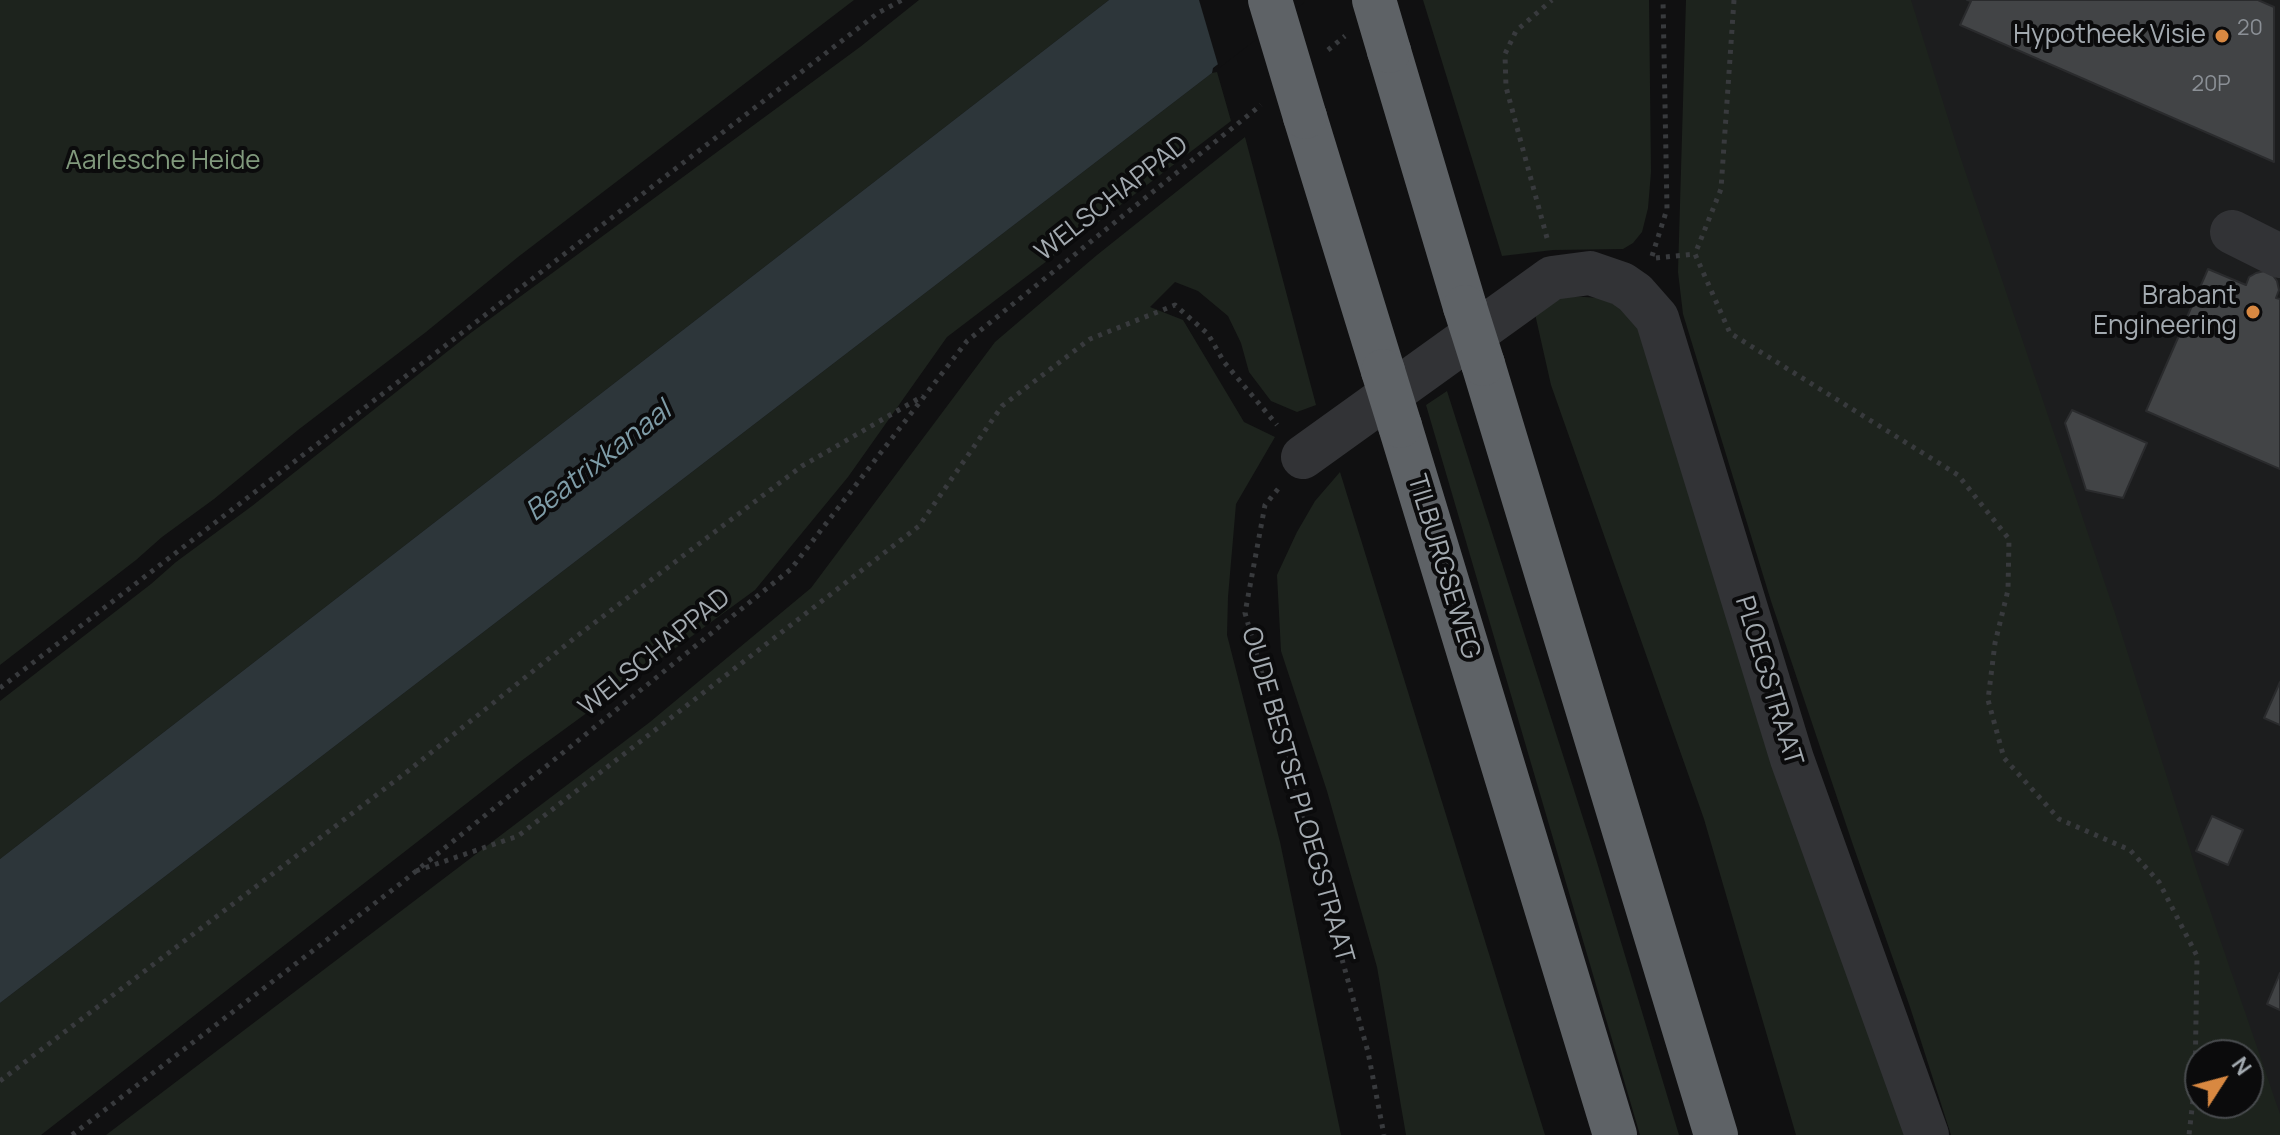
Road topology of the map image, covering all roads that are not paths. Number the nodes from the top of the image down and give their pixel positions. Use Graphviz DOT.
graph roads {
  1 [pos="1270,0"];
  2 [pos="1374,0"];
  3 [pos="2232,232"];
  4 [pos="2280,256"];
  5 [pos="1303,457"];
  6 [pos="1615,1135"];
  7 [pos="1716,1135"];
  8 [pos="1927,1135"];
  1 -- 6 [label="highway, TILBURGSEWEG, bridge"];
  2 -- 7 [label="highway, bridge"];
  3 -- 4 [label="street"];
  5 -- 8 [label="street, PLOEGSTRAAT"];
}
